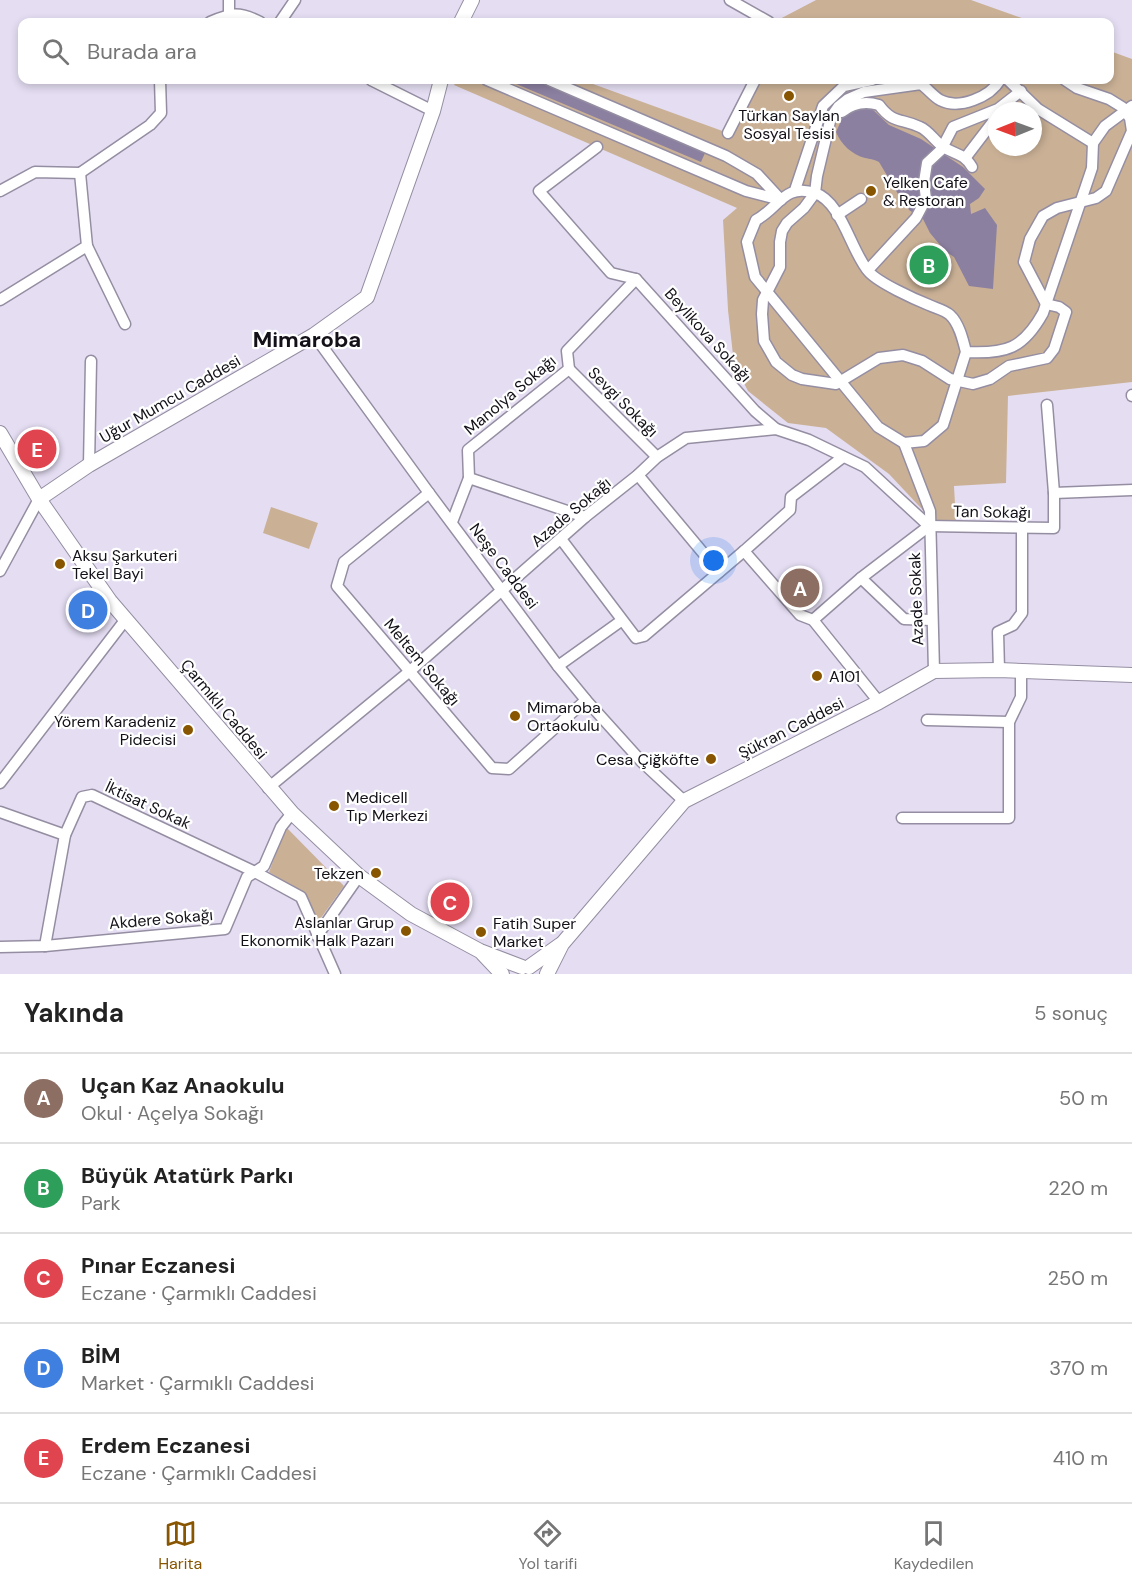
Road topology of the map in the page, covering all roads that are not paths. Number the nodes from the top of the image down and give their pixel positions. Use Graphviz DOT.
graph roads {
  1 [pos="229,0"];
  2 [pos="295,0"];
  3 [pos="472,0"];
  4 [pos="730,0"];
  5 [pos="463,12"];
  6 [pos="229,15"];
  7 [pos="219,18"];
  8 [pos="252,18"];
  9 [pos="283,18"];
  10 [pos="762,18"];
  11 [pos="160,84"];
  12 [pos="379,84"];
  13 [pos="440,84"];
  14 [pos="496,84"];
  15 [pos="558,84"];
  16 [pos="753,84"];
  17 [pos="853,84"];
  18 [pos="921,84"];
  19 [pos="921,84"];
  20 [pos="997,84"];
  21 [pos="1013,84"];
  22 [pos="1071,84"];
  23 [pos="1021,91"];
  24 [pos="1008,102"];
  25 [pos="1129,108"];
  26 [pos="433,111"];
  27 [pos="988,115"];
  28 [pos="988,128"];
  29 [pos="728,133"];
  30 [pos="825,140"];
  31 [pos="1093,143"];
  32 [pos="597,147"];
  33 [pos="940,149"];
  34 [pos="80,173"];
  35 [pos="795,190"];
  36 [pos="0,191"];
  37 [pos="815,193"];
  38 [pos="861,199"];
  39 [pos="781,200"];
  40 [pos="1080,203"];
  41 [pos="837,215"];
  42 [pos="87,246"];
  43 [pos="868,270"];
  44 [pos="636,279"];
  45 [pos="768,292"];
  46 [pos="0,300"];
  47 [pos="1046,303"];
  48 [pos="125,324"];
  49 [pos="314,335"];
  50 [pos="966,352"];
  51 [pos="91,361"];
  52 [pos="569,369"];
  53 [pos="841,382"];
  54 [pos="958,383"];
  55 [pos="1047,405"];
  56 [pos="776,429"];
  57 [pos="0,433"];
  58 [pos="904,443"];
  59 [pos="657,457"];
  60 [pos="843,457"];
  61 [pos="89,465"];
  62 [pos="639,475"];
  63 [pos="469,478"];
  64 [pos="1132,490"];
  65 [pos="429,493"];
  66 [pos="1053,493"];
  67 [pos="39,499"];
  68 [pos="585,517"];
  69 [pos="452,522"];
  70 [pos="929,526"];
  71 [pos="1022,528"];
  72 [pos="561,539"];
  73 [pos="744,551"];
  74 [pos="0,571"];
  75 [pos="719,572"];
  76 [pos="861,578"];
  77 [pos="503,590"];
  78 [pos="126,619"];
  79 [pos="813,620"];
  80 [pos="932,620"];
  81 [pos="621,621"];
  82 [pos="558,666"];
  83 [pos="999,670"];
  84 [pos="1021,670"];
  85 [pos="410,671"];
  86 [pos="934,671"];
  87 [pos="1132,675"];
  88 [pos="586,700"];
  89 [pos="879,702"];
  90 [pos="927,720"];
  91 [pos="1009,722"];
  92 [pos="0,783"];
  93 [pos="268,788"];
  94 [pos="684,801"];
  95 [pos="0,812"];
  96 [pos="292,813"];
  97 [pos="902,818"];
  98 [pos="65,835"];
  99 [pos="255,872"];
  100 [pos="358,876"];
  101 [pos="317,936"];
  102 [pos="562,944"];
  103 [pos="0,946"];
  104 [pos="45,946"];
  105 [pos="480,951"];
  106 [pos="521,969"];
  107 [pos="335,974"];
  108 [pos="502,974"];
  109 [pos="545,974"];
  1 -- 6 [label="street"];
  2 -- 9 [label="street"];
  3 -- 5 [label="main road"];
  4 -- 10 [label="street"];
  6 -- 7 [label="street"];
  6 -- 8 [label="street"];
  11 -- 34 [label="street"];
  12 -- 26 [label="street"];
  13 -- 26 [label="main road, Uğur Mumcu Caddesi"];
  14 -- 39 [label="street"];
  15 -- 39 [label="street"];
  16 -- 29 [label="street"];
  17 -- 35 [label="street"];
  18 -- 30 [label="street"];
  19 -- 20 [label="street"];
  21 -- 23 [label="street"];
  22 -- 25 [label="street"];
  23 -- 24 [label="street"];
  23 -- 31 [label="street"];
  25 -- 31 [label="street"];
  25 -- 40 [label="street"];
  26 -- 49 [label="main road, Uğur Mumcu Caddesi"];
  27 -- 33 [label="street"];
  28 -- 33 [label="street"];
  30 -- 33 [label="street"];
  30 -- 37 [label="street"];
  31 -- 40 [label="street"];
  32 -- 44 [label="street"];
  33 -- 43 [label="street"];
  34 -- 36 [label="street"];
  34 -- 42 [label="street"];
  35 -- 37 [label="street"];
  35 -- 39 [label="street"];
  37 -- 41 [label="street"];
  37 -- 45 [label="street"];
  38 -- 41 [label="street"];
  39 -- 45 [label="street"];
  40 -- 47 [label="street"];
  40 -- 47 [label="street"];
  41 -- 43 [label="street"];
  42 -- 46 [label="street"];
  42 -- 48 [label="street"];
  43 -- 50 [label="street"];
  44 -- 52 [label="street, Manolya Sokağı"];
  44 -- 56 [label="street, Beylikova Sokağı"];
  45 -- 53 [label="street"];
  45 -- 53 [label="street"];
  47 -- 50 [label="street"];
  47 -- 54 [label="street"];
  49 -- 61 [label="main road, Uğur Mumcu Caddesi"];
  49 -- 65 [label="street, Neşe Caddesi"];
  50 -- 54 [label="street"];
  51 -- 61 [label="street"];
  52 -- 59 [label="street, Sevgi Sokağı"];
  52 -- 63 [label="street, Manolya Sokağı"];
  53 -- 54 [label="street"];
  53 -- 58 [label="street"];
  54 -- 58 [label="street"];
  55 -- 66 [label="street"];
  56 -- 59 [label="street, Azade Sokağı"];
  56 -- 60 [label="street, Azade Sokağı"];
  57 -- 67 [label="main road, Çarmıklı Caddesi"];
  58 -- 70 [label="street, Azade Sokak"];
  59 -- 62 [label="street, Azade Sokağı"];
  60 -- 70 [label="street, Azade Sokağı"];
  60 -- 73 [label="street"];
  61 -- 67 [label="main road, Uğur Mumcu Caddesi"];
  62 -- 68 [label="street, Azade Sokağı"];
  62 -- 75 [label="street"];
  63 -- 68 [label="street"];
  63 -- 69 [label="street, Manolya Sokağı"];
  64 -- 66 [label="street"];
  65 -- 69 [label="street, Neşe Caddesi"];
  65 -- 85 [label="street, Meltem Sokağı"];
  66 -- 71 [label="street, Tan Sokağı"];
  67 -- 74 [label="street"];
  67 -- 78 [label="main road, Çarmıklı Caddesi"];
  68 -- 72 [label="street, Azade Sokağı"];
  69 -- 77 [label="street, Neşe Caddesi"];
  70 -- 71 [label="street, Tan Sokağı"];
  70 -- 76 [label="street"];
  70 -- 80 [label="street, Azade Sokak"];
  71 -- 83 [label="street"];
  72 -- 77 [label="street, Azade Sokağı"];
  72 -- 81 [label="street"];
  73 -- 75 [label="street"];
  73 -- 79 [label="street"];
  75 -- 81 [label="street"];
  76 -- 79 [label="street"];
  76 -- 80 [label="street"];
  77 -- 82 [label="street, Neşe Caddesi"];
  77 -- 85 [label="street, Azade Sokağı"];
  78 -- 92 [label="street"];
  78 -- 93 [label="main road, Çarmıklı Caddesi"];
  79 -- 89 [label="street"];
  80 -- 86 [label="street, Azade Sokak"];
  81 -- 82 [label="street"];
  82 -- 88 [label="street, Neşe Caddesi"];
  83 -- 84 [label="main road, Şükran Caddesi"];
  83 -- 86 [label="main road, Şükran Caddesi"];
  84 -- 87 [label="main road, Şükran Caddesi"];
  84 -- 91 [label="street"];
  85 -- 88 [label="street, Meltem Sokağı"];
  85 -- 93 [label="street, Azade Sokağı"];
  86 -- 89 [label="main road, Şükran Caddesi"];
  88 -- 94 [label="street, Neşe Caddesi"];
  89 -- 94 [label="main road, Şükran Caddesi"];
  90 -- 91 [label="street"];
  91 -- 97 [label="street"];
  93 -- 96 [label="main road, Çarmıklı Caddesi"];
  94 -- 102 [label="main road, Şükran Caddesi"];
  95 -- 98 [label="street"];
  96 -- 99 [label="street, Akdere Sokağı"];
  96 -- 100 [label="main road, Çarmıklı Caddesi"];
  98 -- 99 [label="street, İktisat Sokak"];
  98 -- 104 [label="street, İktisat Sokak"];
  99 -- 101 [label="street, İktisat Sokak"];
  99 -- 104 [label="street, Akdere Sokağı"];
  100 -- 101 [label="street"];
  100 -- 105 [label="main road, Çarmıklı Caddesi"];
  101 -- 107 [label="street, İktisat Sokak"];
  102 -- 106 [label="main road"];
  102 -- 109 [label="main road"];
  103 -- 104 [label="street, Akdere Sokağı"];
  105 -- 106 [label="main road"];
  105 -- 108 [label="main road"];
  106 -- 109 [label="main road"];
}
